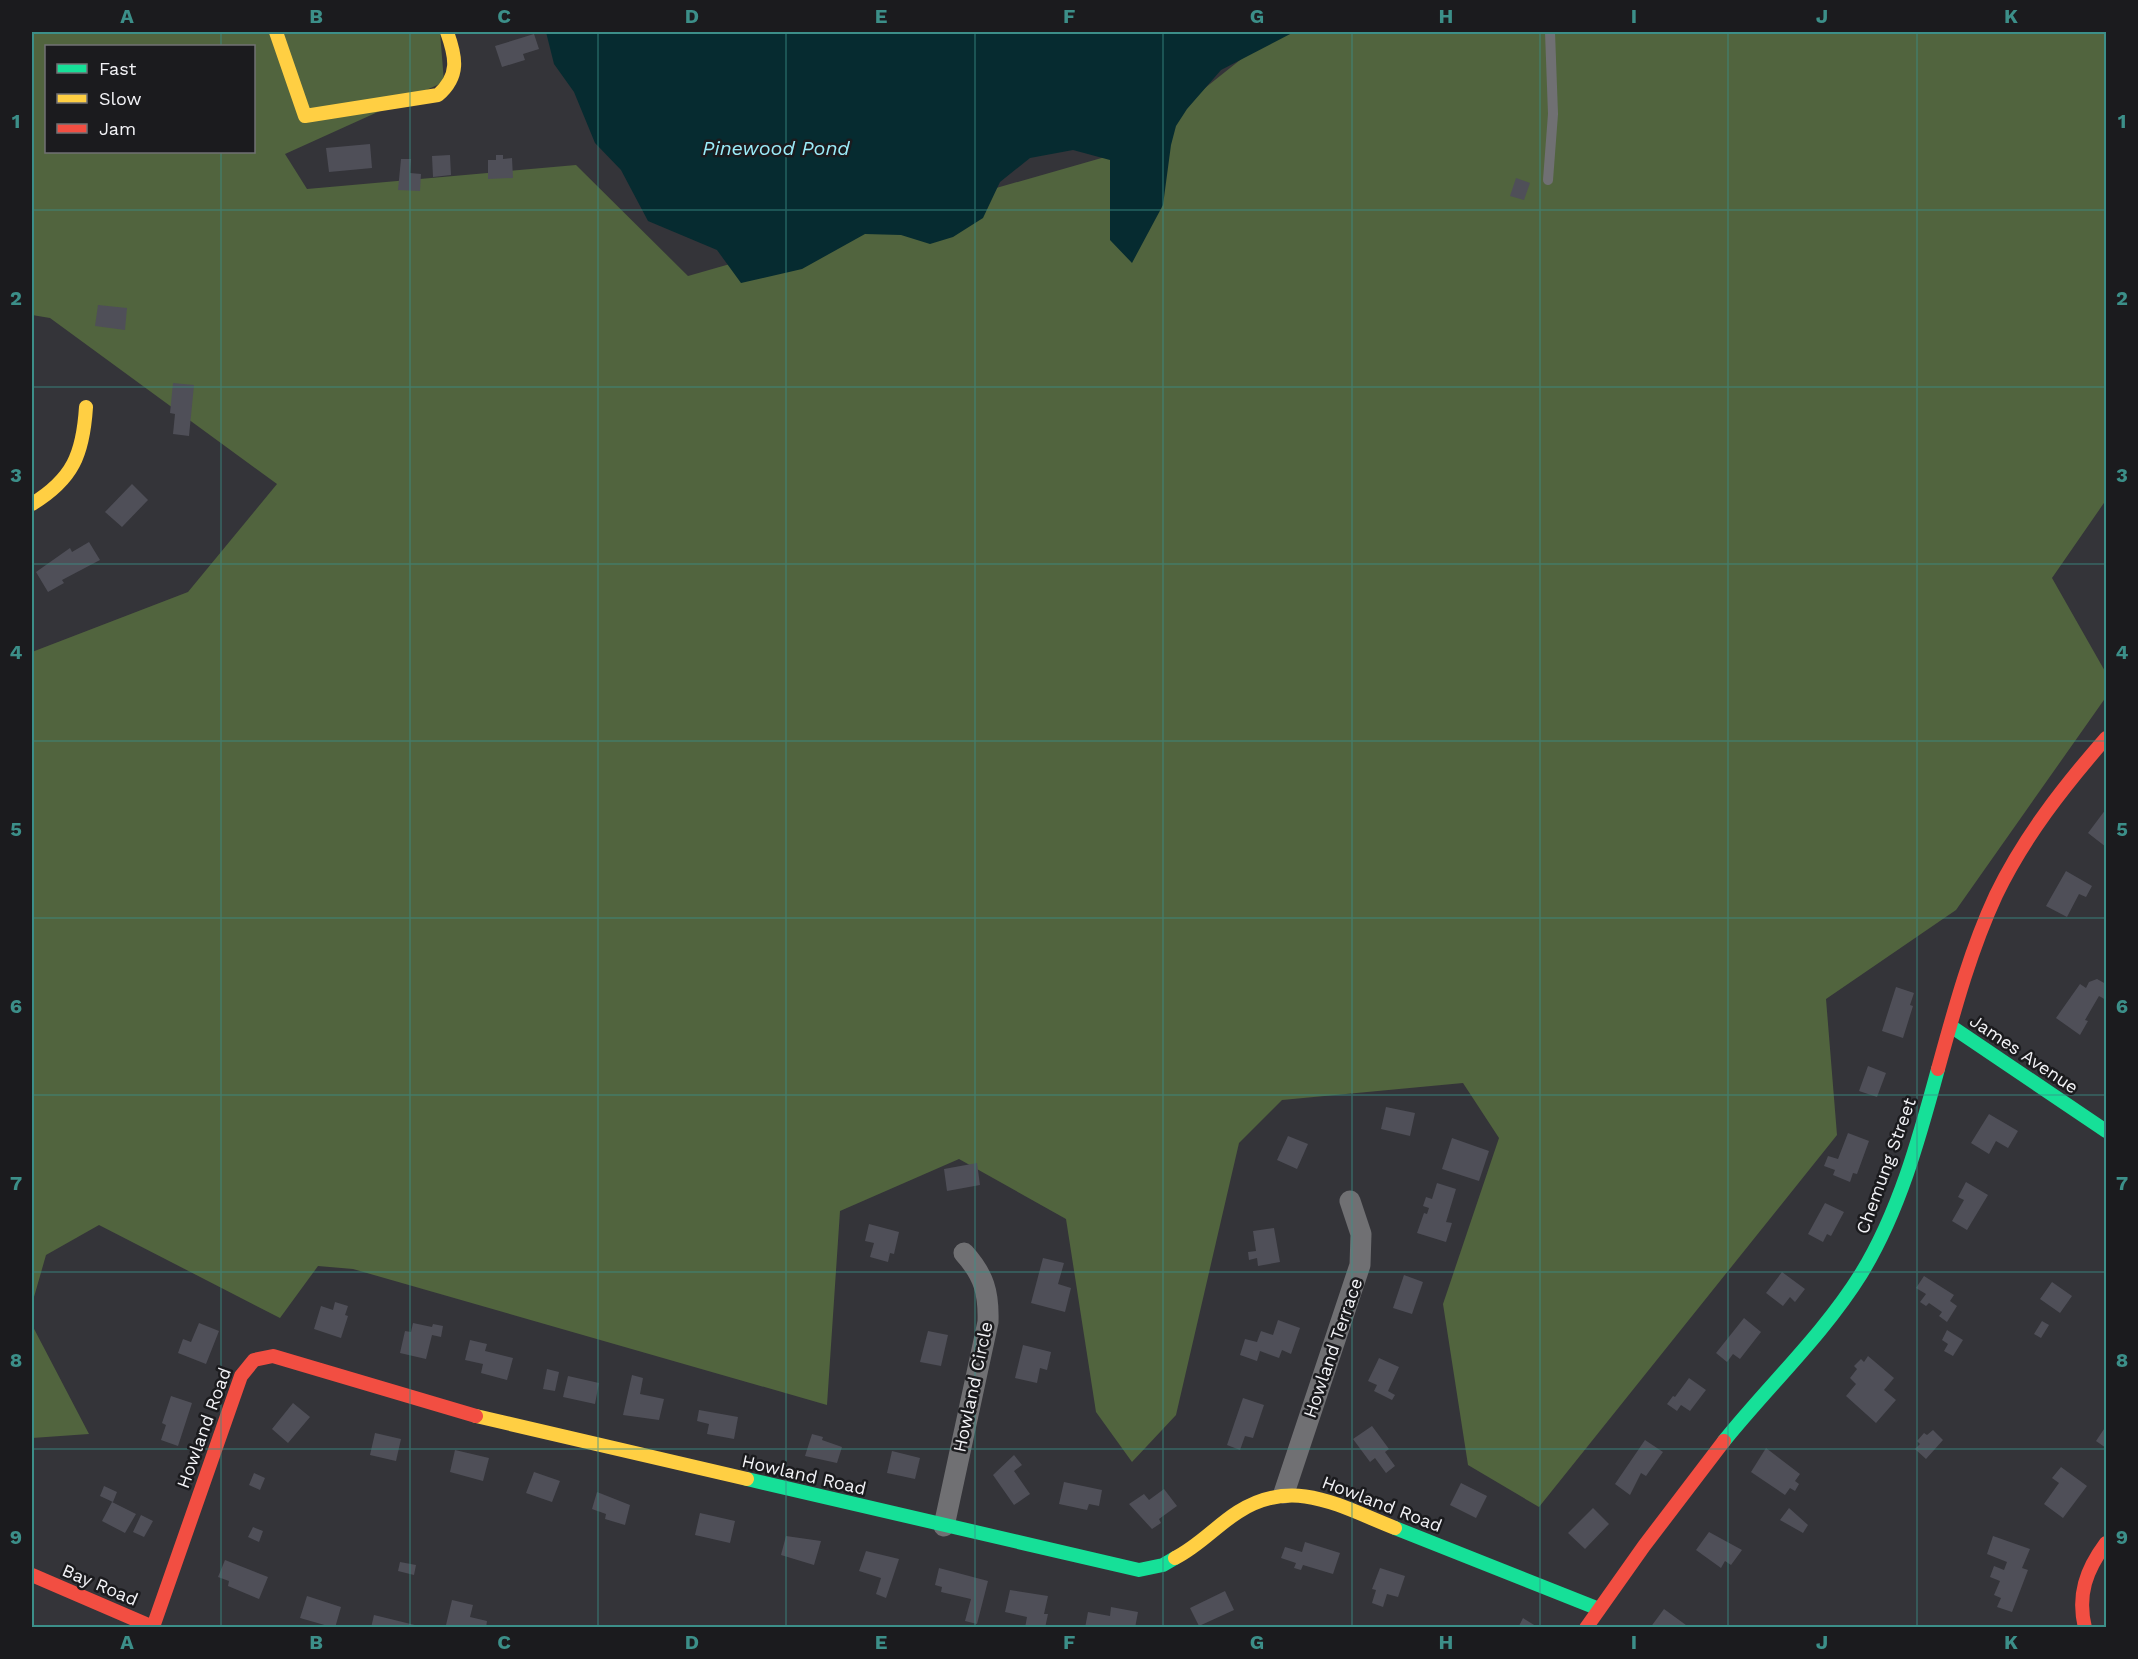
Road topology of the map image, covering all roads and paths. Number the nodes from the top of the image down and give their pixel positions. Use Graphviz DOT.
graph roads {
  1 [pos="276,32"];
  2 [pos="447,32"];
  3 [pos="1550,32"];
  4 [pos="1548,180"];
  5 [pos="87,407"];
  6 [pos="32,504"];
  7 [pos="2106,738"];
  8 [pos="1952,1027"];
  9 [pos="2106,1131"];
  10 [pos="1350,1201"];
  11 [pos="964,1253"];
  12 [pos="1284,1494"];
  13 [pos="944,1526"];
  14 [pos="2106,1543"];
  15 [pos="32,1575"];
  16 [pos="1599,1609"];
  17 [pos="154,1627"];
  18 [pos="1586,1628"];
  19 [pos="2085,1628"];
  1 -- 2 [label="street"];
  3 -- 4 [label="lane"];
  5 -- 6 [label="street"];
  7 -- 8 [label="street, Chemung Street"];
  8 -- 9 [label="street, James Avenue"];
  8 -- 16 [label="street, Chemung Street"];
  10 -- 12 [label="street, Howland Terrace"];
  11 -- 13 [label="street, Howland Circle"];
  12 -- 13 [label="street, Howland Road"];
  12 -- 16 [label="street, Howland Road"];
  13 -- 17 [label="street, Howland Road"];
  14 -- 19 [label="street"];
  15 -- 17 [label="street, Bay Road"];
  16 -- 18 [label="street, Chemung Street"];
}
